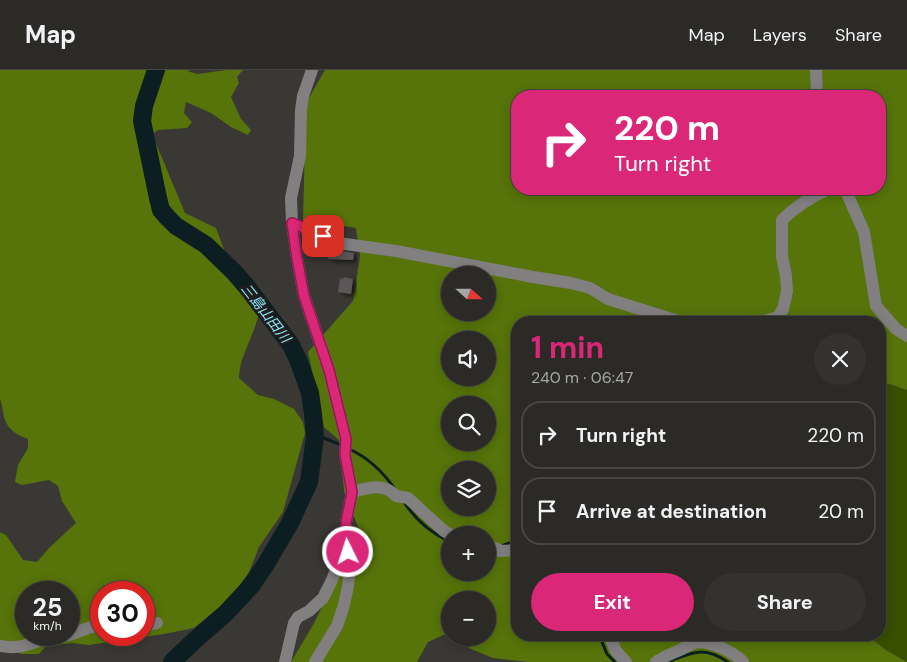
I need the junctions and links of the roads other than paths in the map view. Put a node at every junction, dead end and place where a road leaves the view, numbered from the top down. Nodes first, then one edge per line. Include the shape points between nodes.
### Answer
1 (312, 70) edge
2 (816, 70) edge
3 (817, 90) edge
4 (817, 195) edge
5 (848, 195) edge
6 (292, 223) junction
7 (662, 316) edge
8 (779, 316) edge
9 (885, 316) edge
10 (886, 318) edge
11 (907, 336) edge
12 (352, 492) junction
13 (441, 528) edge
14 (346, 539) junction
15 (496, 549) edge
16 (511, 550) edge
17 (612, 641) edge
18 (0, 646) edge
19 (22, 646) edge
20 (286, 662) edge
21 (315, 662) edge
22 (626, 662) edge
23 (656, 662) edge
24 (743, 662) edge

1 - 6 street via 300,110 300,156 291,198
2 - 3 street
4 - 8 street via 782,220 782,256 788,292
5 - 9 street via 864,232 876,306
6 - 7 street via 338,243 590,288 608,299
6 - 12 street via 304,296 329,370 346,439 345,455
10 - 11 street
12 - 13 street via 375,486 408,498
12 - 14 street
14 - 20 street via 323,598 294,623
14 - 21 street via 350,565 344,605 337,626
15 - 16 street
17 - 22 street
18 - 19 street
23 - 24 street via 700,642 723,649

